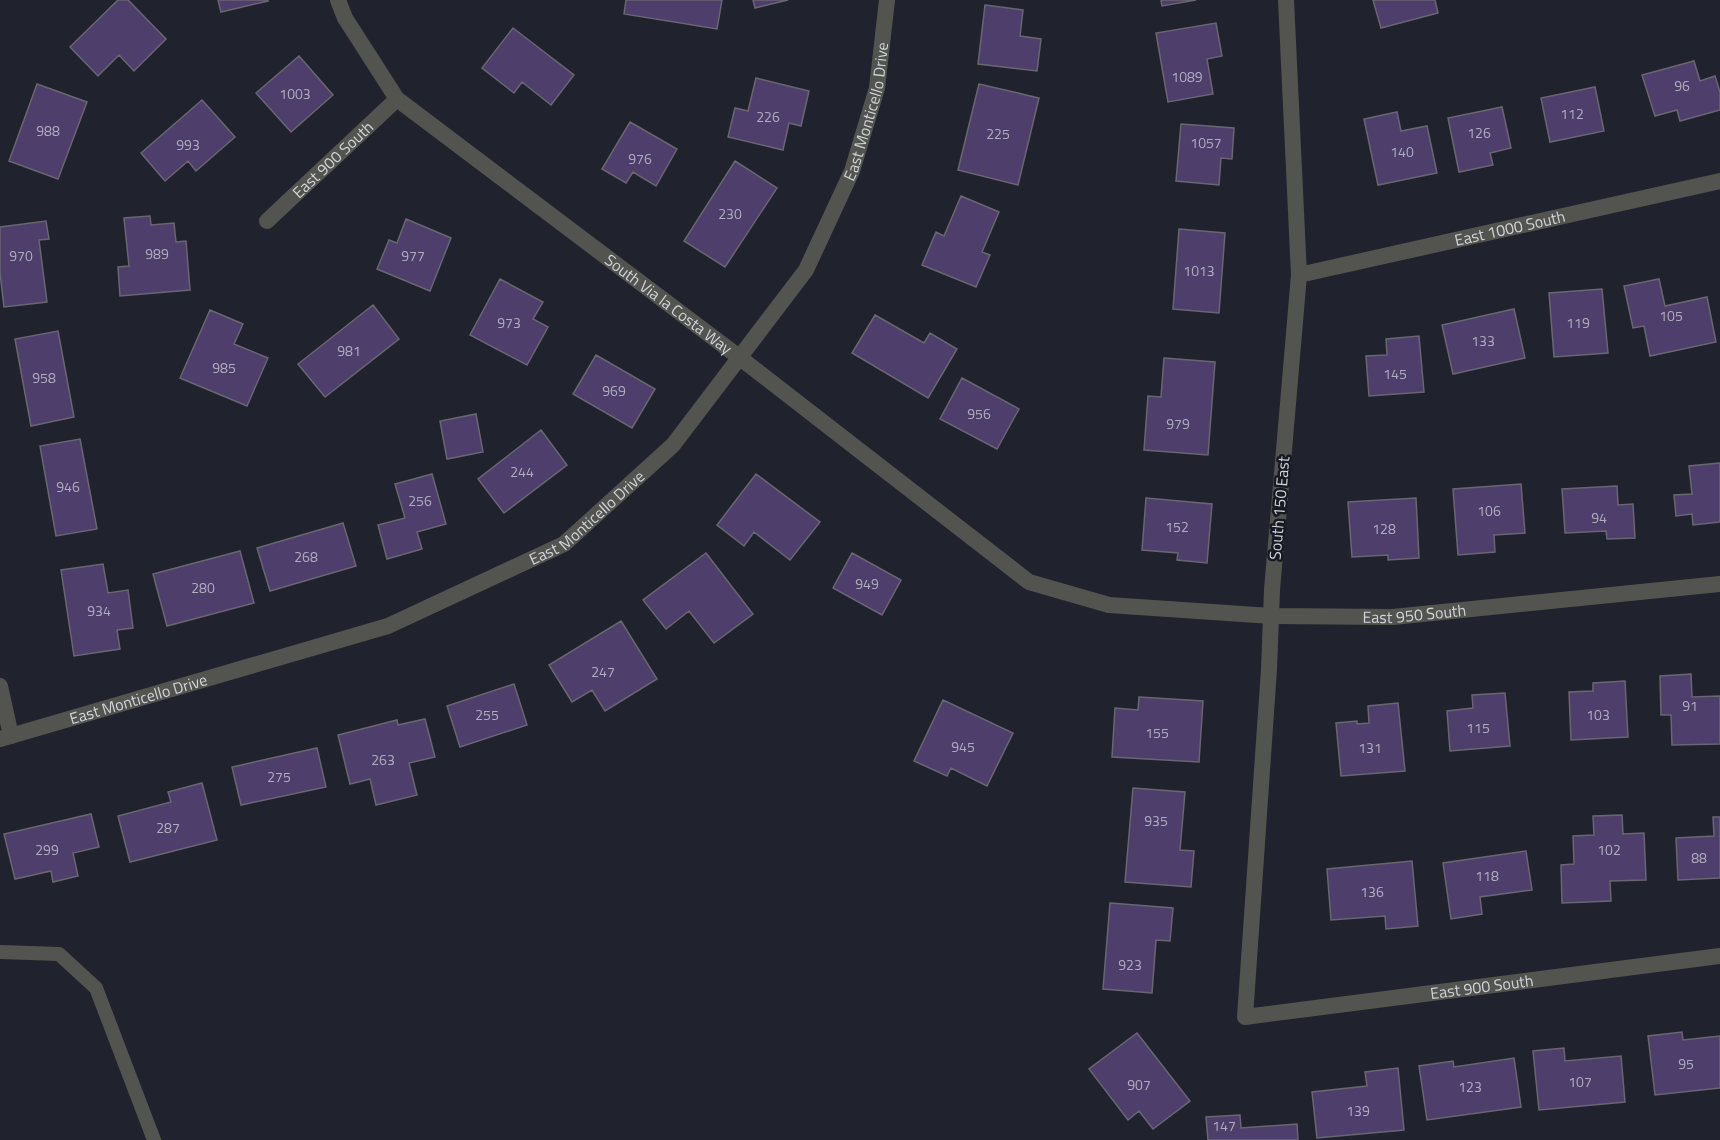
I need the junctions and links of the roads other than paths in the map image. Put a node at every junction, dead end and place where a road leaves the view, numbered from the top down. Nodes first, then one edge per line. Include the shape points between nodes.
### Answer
1 (338, 0) edge
2 (886, 0) edge
3 (1286, 0) edge
4 (397, 99) junction
5 (1720, 181) edge
6 (267, 221) dead end
7 (1299, 275) junction
8 (740, 357) junction
9 (1029, 582) joint
10 (1720, 584) edge
11 (1272, 616) junction
12 (0, 686) edge
13 (6, 738) edge
14 (0, 952) edge
15 (1720, 956) edge
16 (1245, 1017) joint
17 (154, 1140) edge

1 - 4 street, South Via la Costa Way via 345,18
2 - 8 street, East Monticello Drive via 877,88 852,171 806,270
3 - 7 street, South 150 East
4 - 6 street, East 900 South
4 - 8 street, South Via la Costa Way
5 - 7 street, East 1000 South
7 - 11 street, South 150 East
8 - 9 street, South Via la Costa Way
8 - 13 street, East Monticello Drive via 673,445 564,544 388,626
9 - 11 street, East 950 South via 1109,605
10 - 11 street, East 950 South via 1393,617
11 - 16 street, South 150 East
12 - 13 street
14 - 17 lane via 59,954 96,988
15 - 16 street, East 900 South

